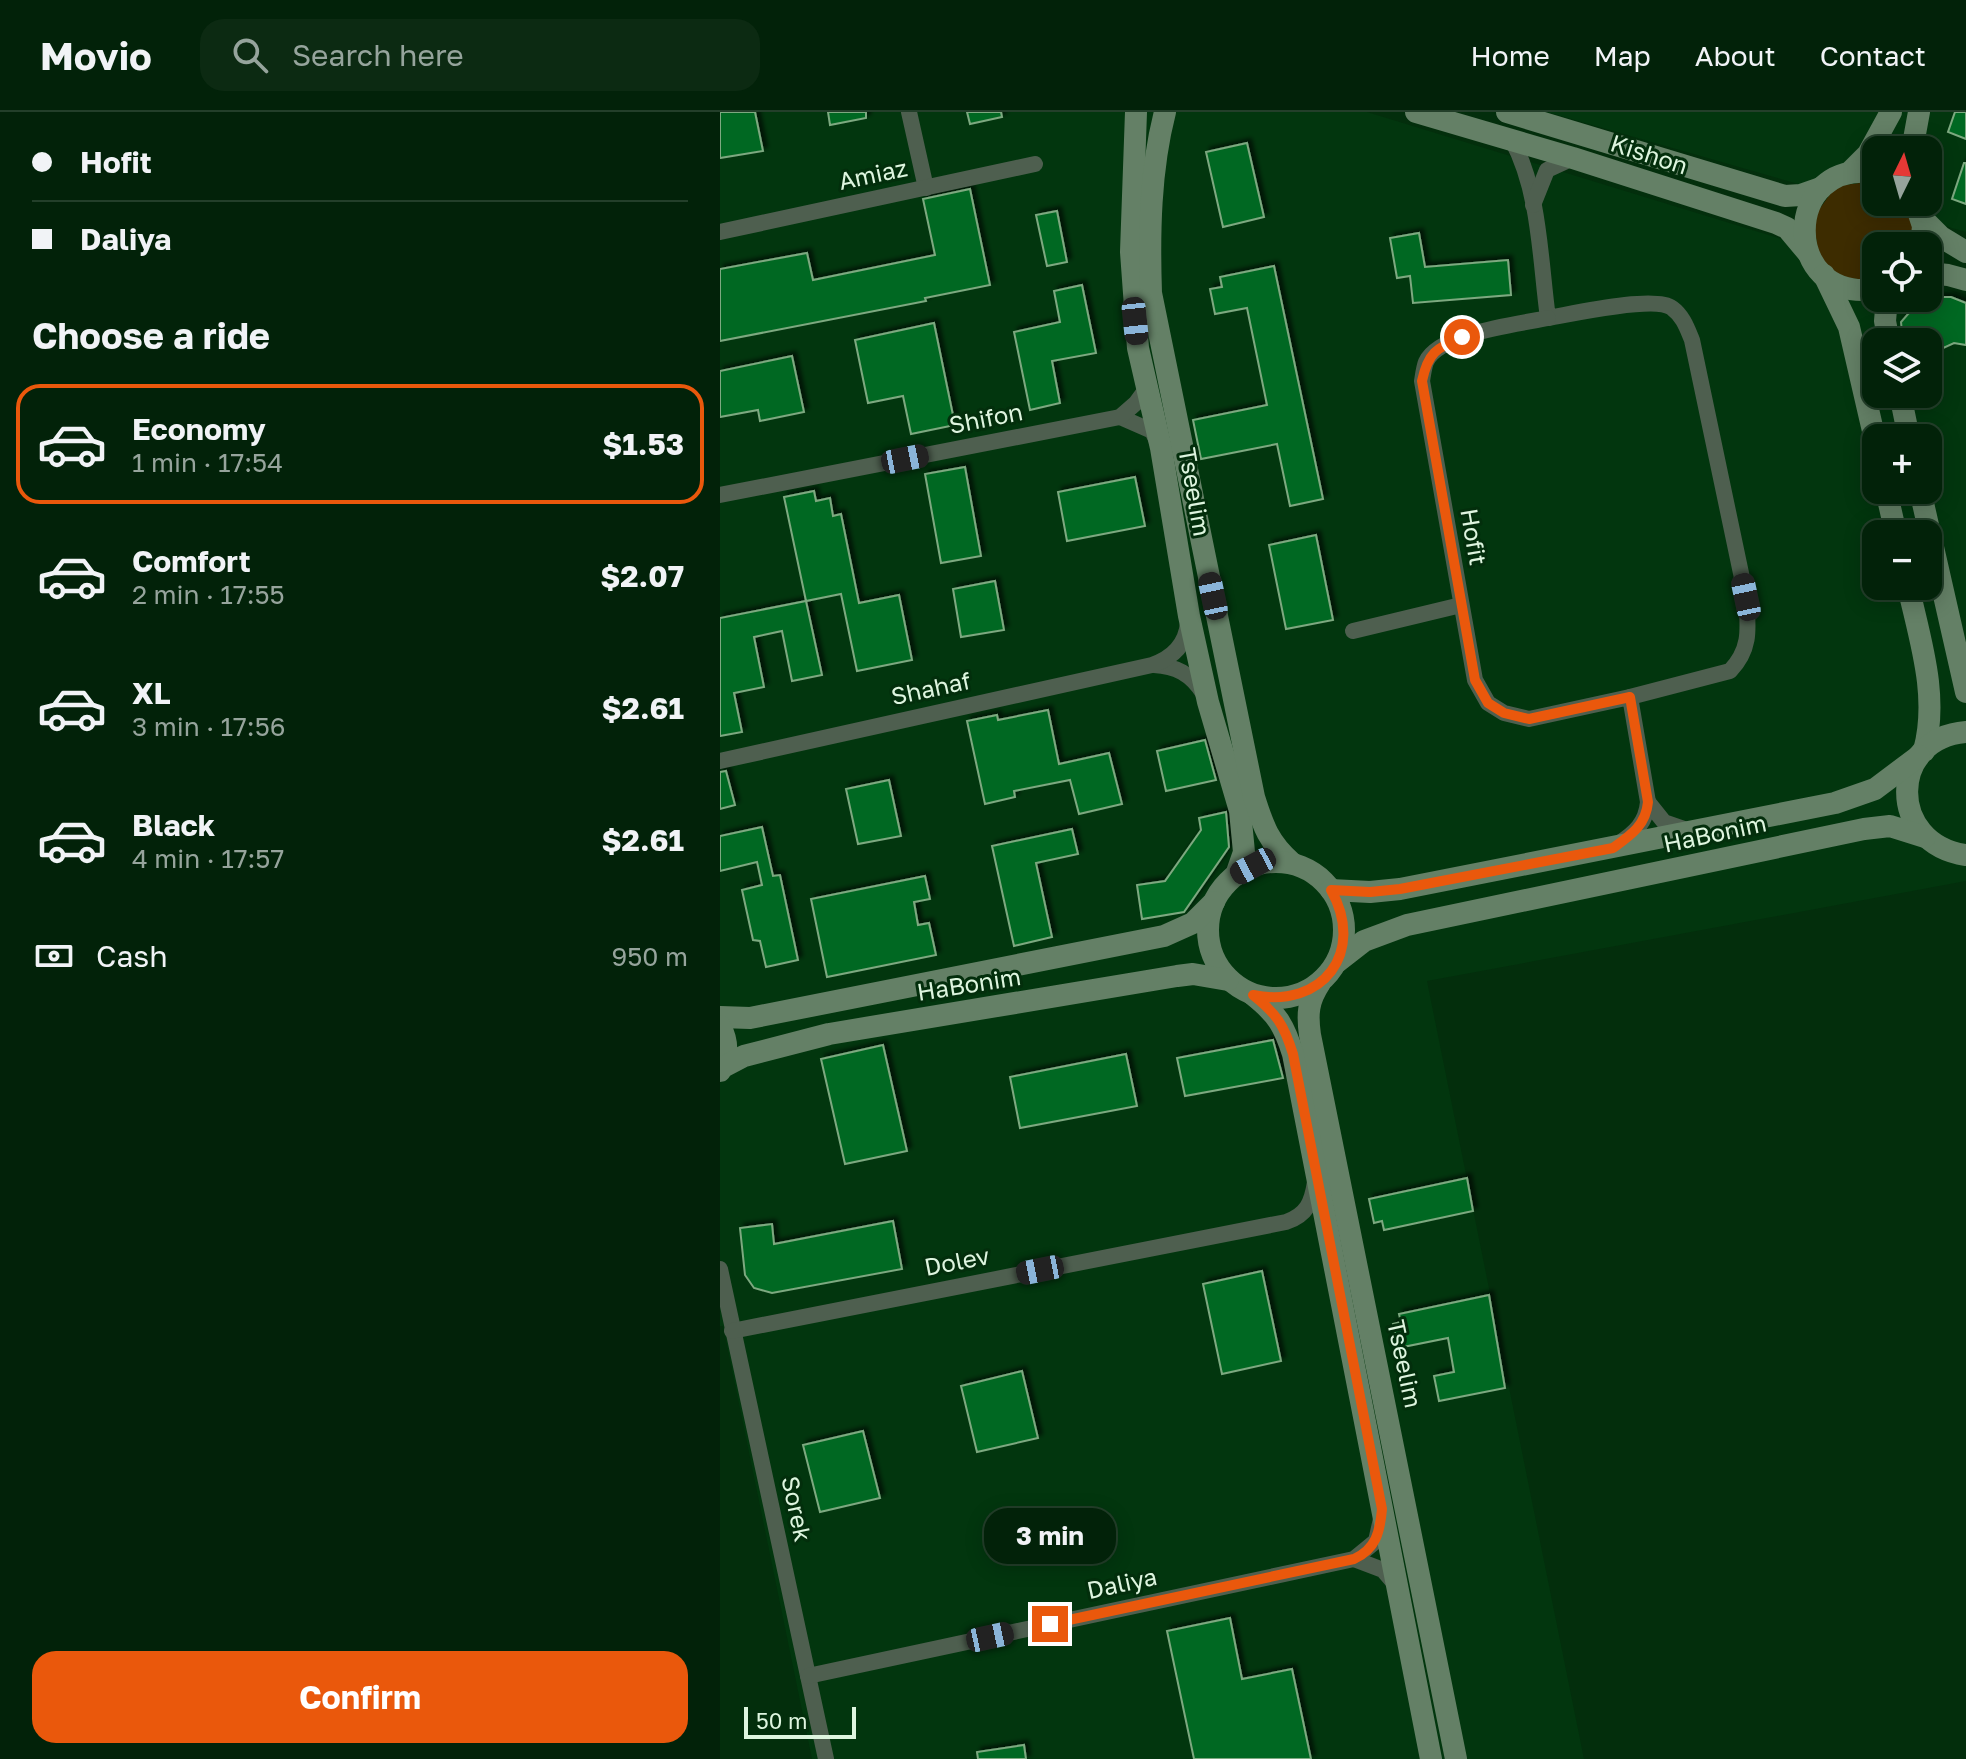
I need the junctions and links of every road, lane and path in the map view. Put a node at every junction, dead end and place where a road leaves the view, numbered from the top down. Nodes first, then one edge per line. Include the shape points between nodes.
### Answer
1 (909, 112) edge
2 (1136, 112) edge
3 (1165, 112) edge
4 (1416, 112) edge
5 (1507, 112) edge
6 (1891, 112) edge
7 (1919, 112) edge
8 (1915, 136) edge
9 (1512, 140) junction
10 (1573, 158) junction
11 (1035, 164) dead end
12 (1849, 173) junction
13 (1862, 173) edge
14 (926, 188) junction
15 (1821, 188) junction
16 (1533, 205) junction
17 (1925, 216) edge
18 (720, 232) edge
19 (1966, 252) edge
20 (1808, 253) junction
21 (1942, 274) edge
22 (1824, 275) junction
23 (1966, 280) edge
24 (1862, 288) edge
25 (1548, 318) junction
26 (1138, 348) junction
27 (1120, 417) junction
28 (1871, 424) edge
29 (1161, 448) junction
30 (720, 495) edge
31 (1923, 504) edge
32 (1911, 600) edge
33 (1461, 605) junction
34 (1189, 616) junction
35 (1353, 631) dead end
36 (1152, 665) junction
37 (1966, 692) edge
38 (1630, 697) junction
39 (1208, 702) junction
40 (1966, 732) edge
41 (1922, 753) junction
42 (720, 761) edge
43 (1648, 802) junction
44 (1690, 831) junction
45 (1925, 837) junction
46 (1613, 848) junction
47 (1966, 855) edge
48 (1292, 863) junction
49 (1236, 875) junction
50 (1331, 890) junction
51 (1214, 902) junction
52 (1337, 962) junction
53 (1228, 980) junction
54 (1320, 983) junction
55 (1253, 995) junction
56 (720, 1017) edge
57 (720, 1026) edge
58 (721, 1069) edge
59 (1316, 1173) junction
60 (1286, 1222) junction
61 (1330, 1245) junction
62 (720, 1269) edge
63 (732, 1331) junction
64 (1382, 1509) junction
65 (1354, 1559) junction
66 (1398, 1589) junction
67 (808, 1676) junction
68 (826, 1759) edge
69 (1431, 1759) edge
70 (1456, 1759) edge

1 - 14 street
2 - 26 street, Tseelim via 1131,252
3 - 48 street, Tseelim via 1153,185 1151,293 1254,797 1267,835
4 - 9 street, Kishon
5 - 15 street, Kishon via 1785,196
6 - 12 street via 1868,154
7 - 8 street
9 - 10 street, Kishon
9 - 16 street via 1523,161
10 - 16 street via 1547,170
10 - 20 street, Kishon via 1776,223
11 - 14 street, Amiaz
12 - 13 street
12 - 15 street, Kishon
14 - 18 street, Amiaz
15 - 20 street via 1805,219
16 - 25 street
17 - 19 street via 1941,237
20 - 22 street, Kishon
21 - 23 street
22 - 24 street
22 - 28 street, Kishon via 1849,327
25 - 33 street, Hofit via 1462,337 1441,346 1426,361 1422,381
25 - 38 street, Hofit via 1652,302 1670,306 1692,340 1746,597 1749,634 1742,659 1730,671
26 - 27 street via 1147,388
26 - 29 street, Tseelim
27 - 29 street via 1152,431
27 - 30 street, Shifon
29 - 34 street, Tseelim
31 - 37 street
32 - 41 street via 1931,705
33 - 35 street
33 - 38 street, Hofit via 1475,680 1488,703 1504,713 1529,719
34 - 36 street, Shahaf via 1181,646
34 - 39 street, Tseelim
36 - 39 street, Shahaf via 1188,674
36 - 42 street, Shahaf
38 - 43 street
39 - 49 street, Tseelim via 1245,840
40 - 41 street, HaBonim via 1943,737
41 - 44 street, HaBonim via 1875,789 1835,803
41 - 45 street via 1909,775 1907,802
43 - 44 street via 1664,822
43 - 46 street via 1640,826
44 - 46 street, HaBonim
45 - 47 street, HaBonim
45 - 52 street, HaBonim via 1890,826 1864,829 1407,925 1364,941
46 - 50 street, HaBonim via 1400,889
48 - 49 street via 1263,864
48 - 50 street via 1321,878
49 - 51 street
50 - 52 street via 1345,925
51 - 53 street via 1207,935 1217,966
51 - 56 street, HaBonim via 1193,923 1164,936 750,1018
52 - 54 street
53 - 55 street
53 - 58 street, HaBonim via 1177,976 829,1034 744,1056
54 - 55 street via 1288,998
54 - 70 street, Tseelim via 1308,1008 1310,1035
55 - 59 street, Tseelim via 1273,1012 1287,1036
57 - 58 street via 727,1045
59 - 60 street via 1312,1201 1298,1218
59 - 61 street, Tseelim
60 - 61 street via 1321,1233
60 - 63 street, Dolev
61 - 64 street, Tseelim
62 - 63 street, Sorek
63 - 67 street, Sorek
64 - 65 street via 1376,1541
64 - 66 street, Tseelim
65 - 66 street via 1383,1570
65 - 67 street, Daliya
66 - 69 street, Tseelim
67 - 68 street, Sorek

